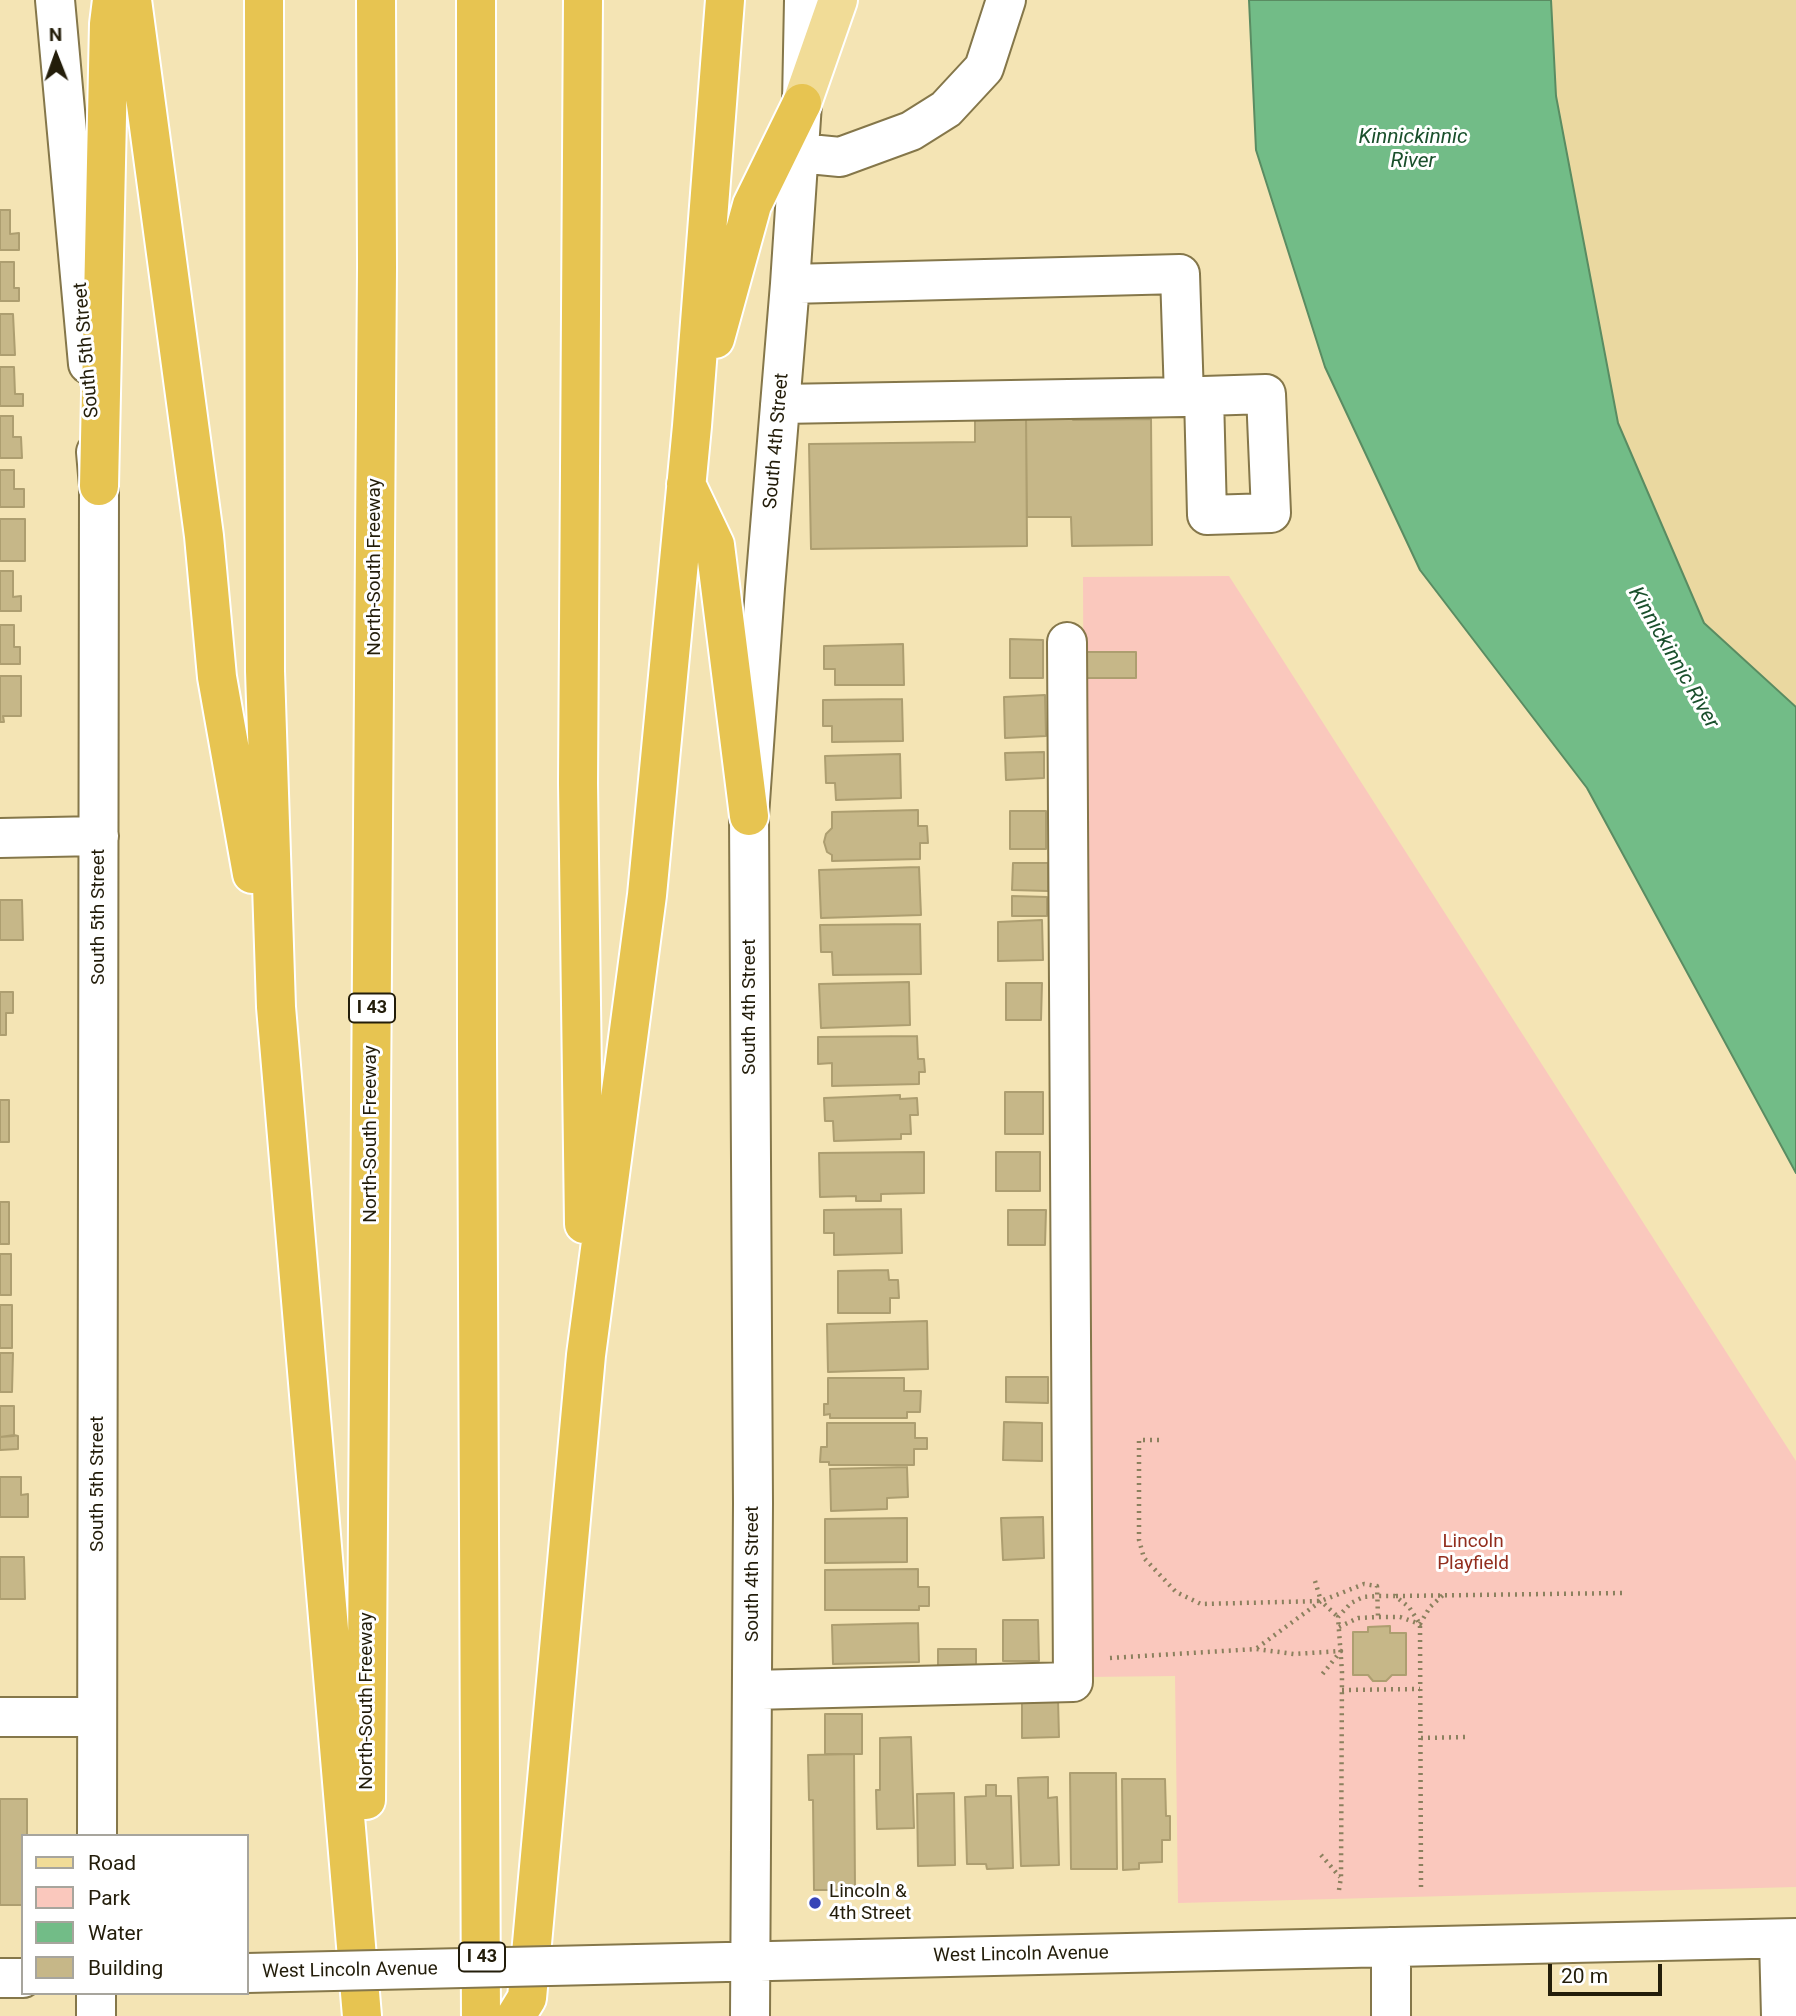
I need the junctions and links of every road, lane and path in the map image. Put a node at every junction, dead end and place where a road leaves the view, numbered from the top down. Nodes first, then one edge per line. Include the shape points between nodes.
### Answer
1 (55, 0) edge
2 (112, 0) edge
3 (132, 0) edge
4 (264, 0) edge
5 (376, 0) edge
6 (476, 0) edge
7 (583, 0) edge
8 (724, 0) edge
9 (804, 0) edge
10 (838, 0) edge
11 (1006, 0) edge
12 (802, 103) junction
13 (799, 153) junction
14 (790, 284) junction
15 (780, 404) junction
16 (692, 426) junction
17 (686, 484) junction
18 (99, 486) junction
19 (1067, 642) dead end
20 (749, 816) junction
21 (99, 836) junction
22 (0, 838) edge
23 (276, 1006) junction
24 (586, 1355) junction
25 (1159, 1440) dead end
26 (1315, 1581) dead end
27 (1623, 1594) dead end
28 (1443, 1595) junction
29 (1378, 1596) junction
30 (1395, 1596) junction
31 (1321, 1601) junction
32 (1338, 1617) junction
33 (1378, 1617) junction
34 (1420, 1624) junction
35 (1339, 1627) junction
36 (1256, 1649) junction
37 (1341, 1651) junction
38 (1072, 1661) junction
39 (1320, 1677) dead end
40 (1420, 1689) junction
41 (752, 1690) junction
42 (1342, 1690) junction
43 (0, 1717) edge
44 (97, 1717) junction
45 (1466, 1737) dead end
46 (1421, 1738) junction
47 (97, 1834) edge
48 (1321, 1855) dead end
49 (1341, 1877) junction
50 (1421, 1886) dead end
51 (1339, 1890) dead end
52 (1787, 1938) edge
53 (1391, 1947) junction
54 (750, 1962) junction
55 (248, 1973) edge
56 (0, 1978) edge
57 (21, 1978) edge
58 (96, 1995) edge
59 (96, 2016) edge
60 (363, 2016) edge
61 (481, 2016) edge
62 (516, 2016) edge
63 (750, 2016) edge
64 (1391, 2016) edge
65 (1781, 2016) edge

1 - 18 street, South 5th Street
2 - 18 highway
3 - 23 highway via 204,536 217,677
4 - 23 highway via 265,657
5 - 60 highway, North-South Freeway / I 43
6 - 61 highway, I 43
7 - 24 highway via 578,783
8 - 16 highway
9 - 12 street, South 4th Street
10 - 12 main road
11 - 13 street via 984,68 946,109 911,131 839,157
12 - 13 street, South 4th Street
12 - 16 highway via 752,205
13 - 14 street, South 4th Street
14 - 15 street, South 4th Street
14 - 15 street via 1180,274 1194,396
15 - 20 street, South 4th Street
16 - 17 highway
17 - 20 highway via 715,545
17 - 24 highway via 647,895
18 - 21 street, South 5th Street
19 - 38 street
20 - 41 street, South 4th Street
21 - 22 street
21 - 44 street, South 5th Street
23 - 60 highway
24 - 62 highway via 527,1998
25 - 31 path via 1139,1440 1139,1540 1144,1558 1176,1592 1201,1604
26 - 31 path
27 - 28 path
28 - 30 path
28 - 34 path
29 - 30 path
29 - 31 path via 1377,1586 1364,1584
29 - 32 path via 1351,1603
29 - 33 path
30 - 34 path
31 - 32 path
31 - 36 path
32 - 35 path
33 - 34 path
33 - 35 path via 1358,1618
34 - 40 path
35 - 37 path
36 - 37 path via 1294,1654
36 - 38 path
37 - 39 path
37 - 42 path
38 - 41 street via 1073,1682
40 - 42 path
40 - 46 path
41 - 54 street, South 4th Street
42 - 49 path
43 - 44 street
44 - 47 street, South 5th Street
45 - 46 path
46 - 50 path
48 - 49 path
49 - 51 path
52 - 53 street, West Lincoln Avenue
52 - 65 street
53 - 54 street, West Lincoln Avenue
53 - 64 street
54 - 55 street, West Lincoln Avenue, bridge
54 - 63 street, South 4th Street
56 - 57 street
58 - 59 street

